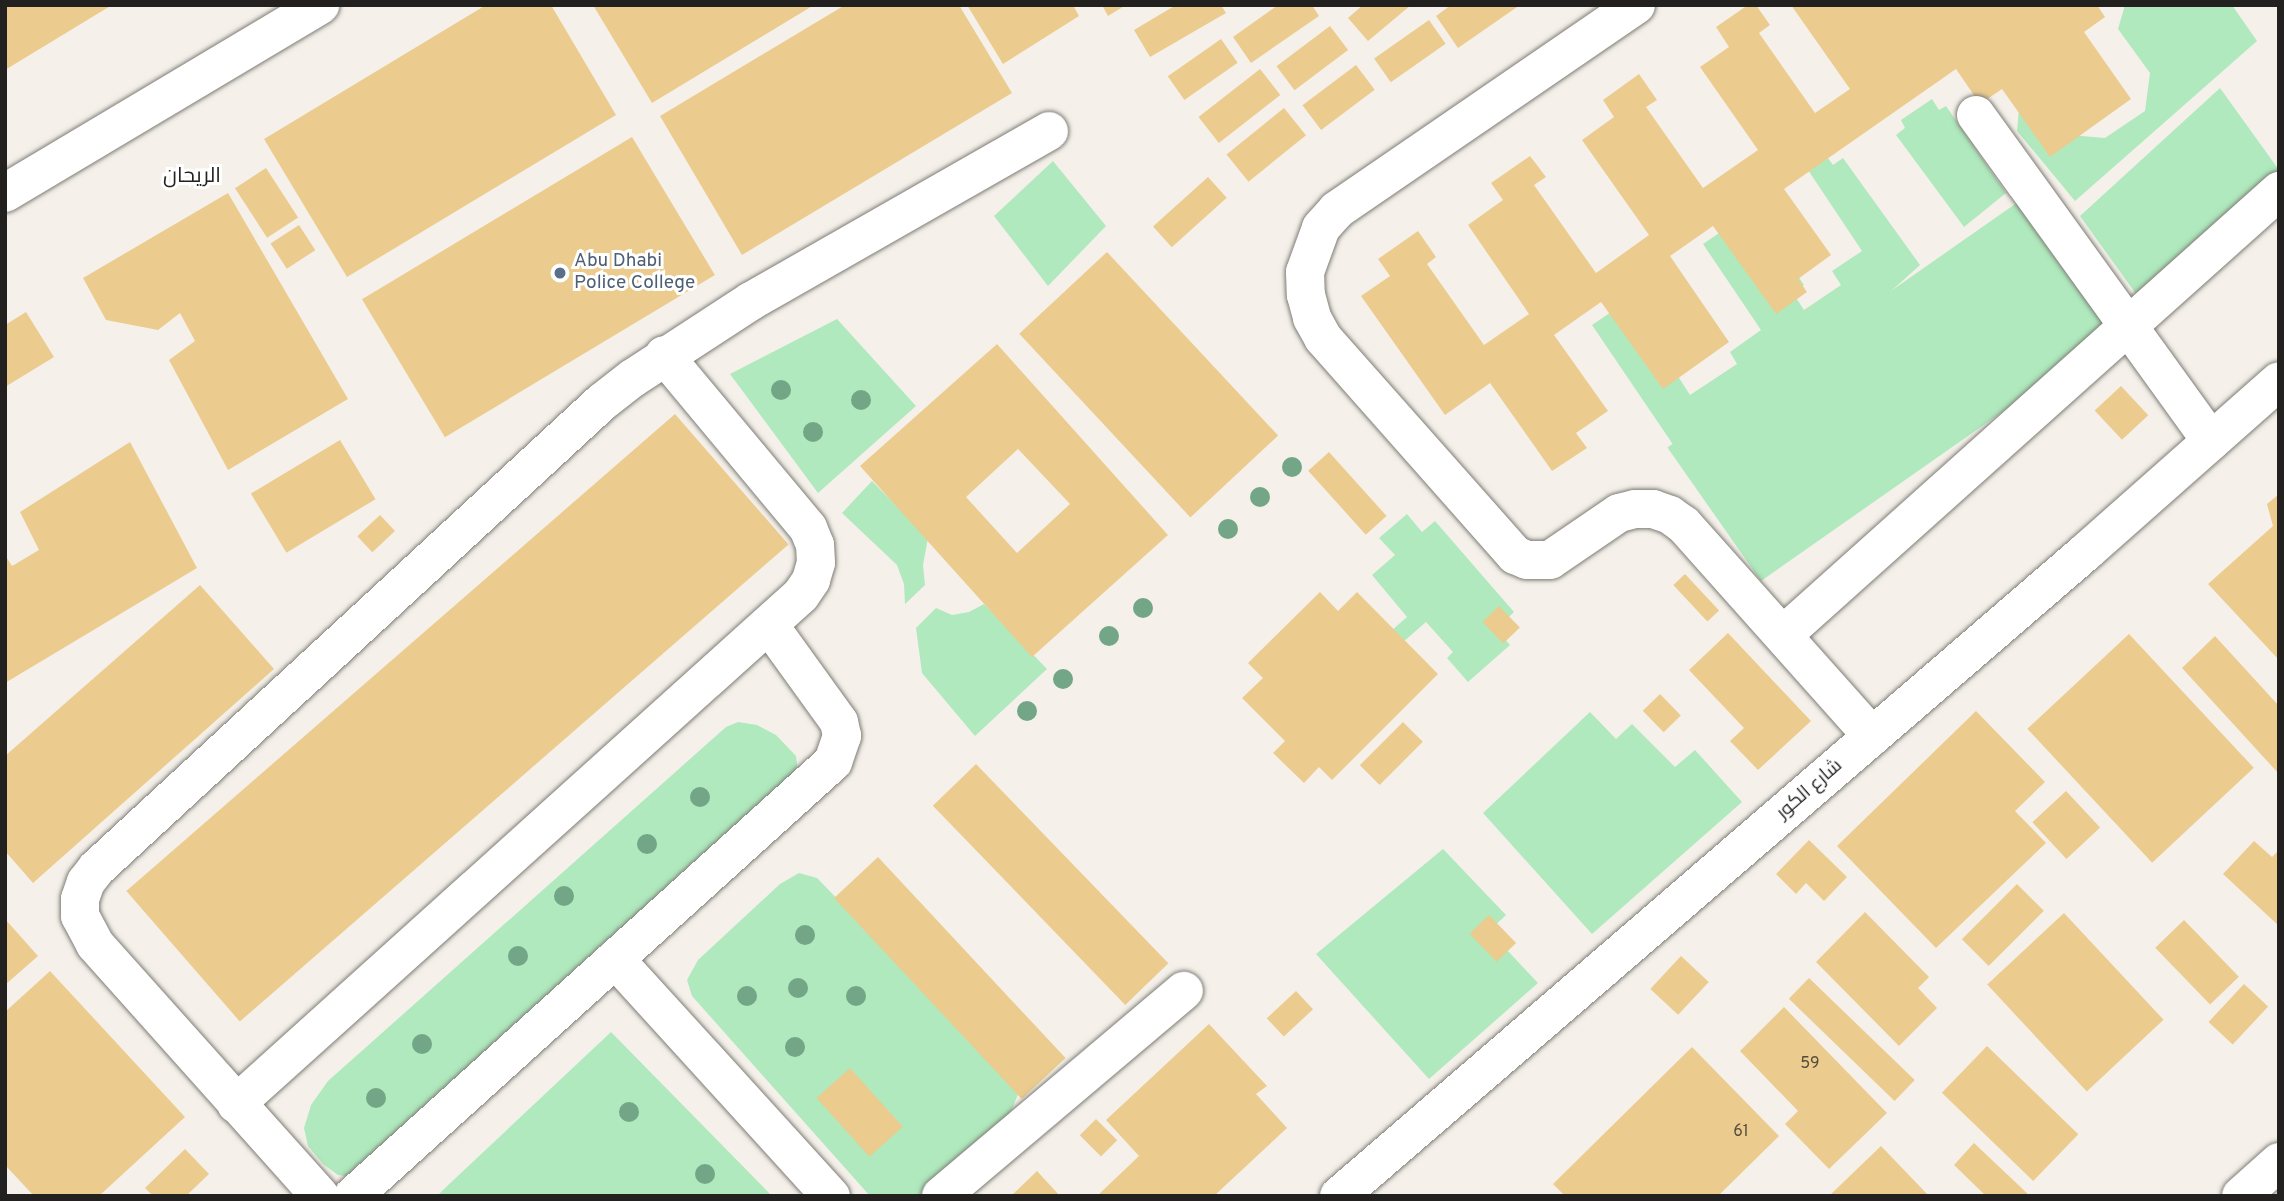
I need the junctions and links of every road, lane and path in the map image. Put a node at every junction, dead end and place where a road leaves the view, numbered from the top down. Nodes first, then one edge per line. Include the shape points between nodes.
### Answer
1 (320, 5) edge
2 (1636, 5) edge
3 (1976, 115) dead end
4 (1049, 131) dead end
5 (2279, 191) edge
6 (5, 192) edge
7 (2128, 326) junction
8 (664, 355) junction
9 (2279, 381) edge
10 (2211, 441) junction
11 (769, 625) junction
12 (1783, 635) junction
13 (1872, 736) junction
14 (615, 959) junction
15 (1184, 991) dead end
16 (236, 1104) junction
17 (2279, 1162) edge
18 (320, 1196) edge
19 (353, 1196) edge
20 (831, 1196) edge
21 (941, 1196) edge
22 (1339, 1196) edge
23 (2241, 1196) edge

1 - 6 street
2 - 12 street via 1337,210 1311,249 1306,295 1323,338 1515,555 1539,562 1550,559 1619,513 1653,509 1684,525
3 - 7 street
4 - 8 street
5 - 7 street
7 - 10 street
7 - 12 street
8 - 11 street via 808,528 815,545 811,580 801,596
8 - 16 street via 602,402 86,882 80,900 85,931
9 - 10 street, شارع الكور
10 - 13 street, شارع الكور
11 - 14 street via 832,709 842,736 839,750 833,762
11 - 16 street
12 - 13 street
13 - 22 street, شارع الكور
14 - 19 street
14 - 20 street
15 - 21 street
16 - 18 street
17 - 23 street

